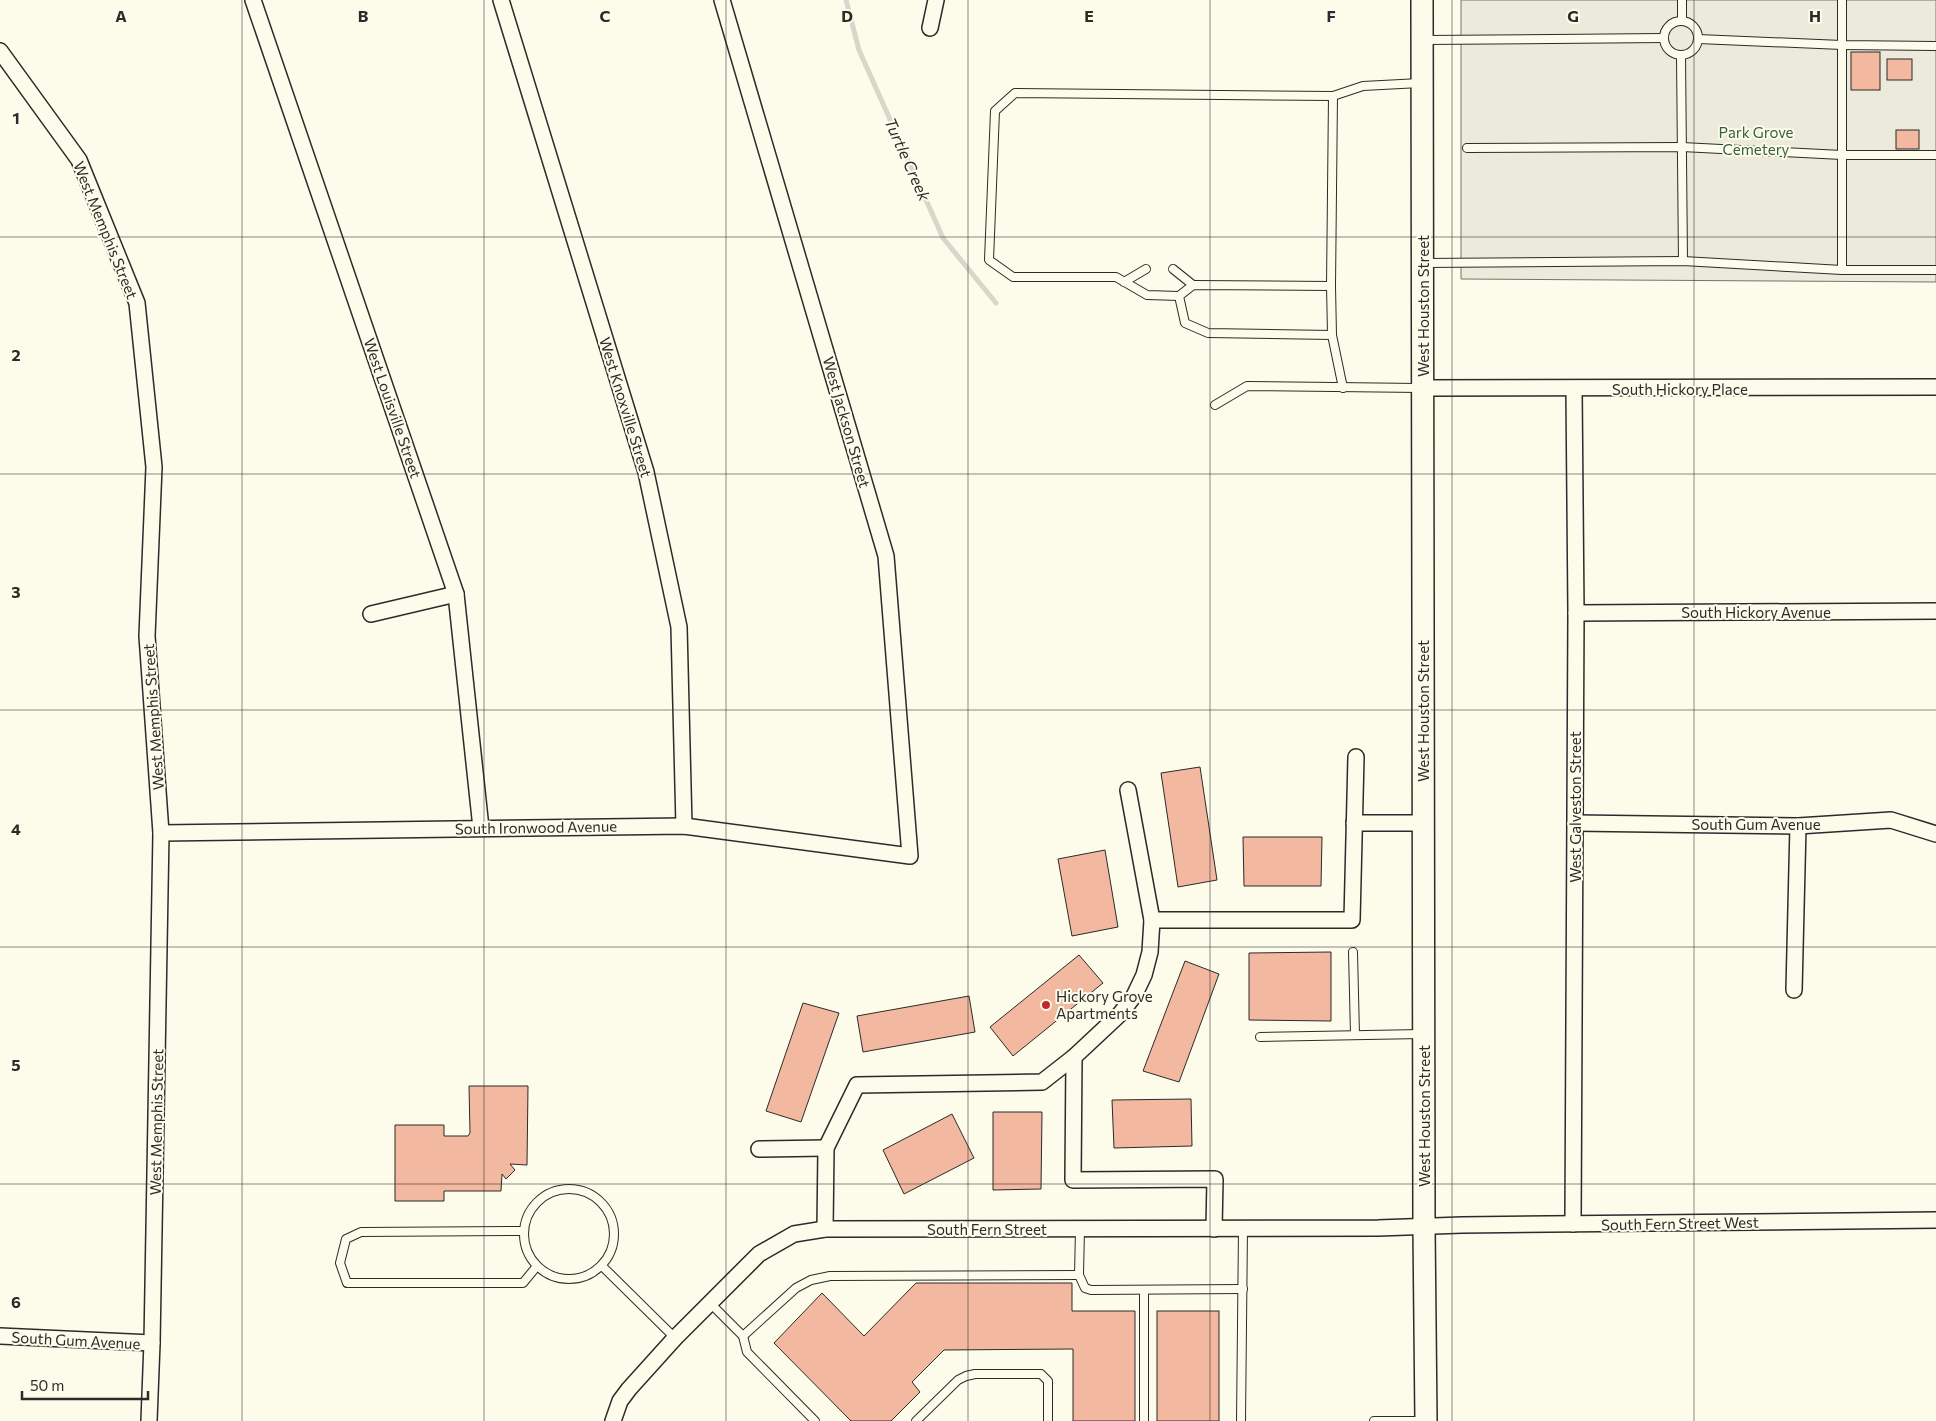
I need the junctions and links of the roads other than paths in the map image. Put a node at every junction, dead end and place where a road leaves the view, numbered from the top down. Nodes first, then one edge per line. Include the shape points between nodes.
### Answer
1 (254, 0) edge
2 (501, 0) edge
3 (722, 0) edge
4 (936, 0) edge
5 (1422, 0) edge
6 (1682, 0) edge
7 (1842, 0) edge
8 (1682, 21) junction
9 (930, 28) dead end
10 (1664, 38) junction
11 (1698, 39) junction
12 (1422, 40) junction
13 (1842, 45) junction
14 (1936, 46) edge
15 (0, 52) edge
16 (1681, 56) junction
17 (1422, 83) junction
18 (1332, 96) junction
19 (1467, 148) dead end
20 (1682, 148) junction
21 (1842, 155) junction
22 (1936, 155) edge
23 (1683, 261) junction
24 (1423, 263) junction
25 (1146, 269) dead end
26 (1173, 270) dead end
27 (1842, 270) junction
28 (1936, 270) edge
29 (1124, 282) junction
30 (1194, 285) junction
31 (1331, 286) junction
32 (1179, 296) junction
33 (1332, 335) junction
34 (1936, 387) edge
35 (1343, 388) junction
36 (1424, 388) junction
37 (1574, 389) junction
38 (1214, 405) dead end
39 (456, 594) junction
40 (1936, 611) edge
41 (1576, 613) junction
42 (371, 614) dead end
43 (1356, 758) dead end
44 (1128, 790) dead end
45 (1423, 822) junction
46 (1354, 823) junction
47 (1575, 823) junction
48 (684, 826) junction
49 (1798, 826) junction
50 (481, 828) junction
51 (161, 832) junction
52 (1936, 834) edge
53 (910, 856) joint
54 (1152, 920) junction
55 (1353, 952) dead end
56 (1794, 990) dead end
57 (1424, 1034) junction
58 (1355, 1035) junction
59 (1260, 1037) dead end
60 (1074, 1057) junction
61 (826, 1148) junction
62 (759, 1149) dead end
63 (1936, 1220) edge
64 (1573, 1224) junction
65 (1424, 1227) junction
66 (825, 1229) junction
67 (1080, 1229) junction
68 (1214, 1229) junction
69 (1243, 1229) junction
70 (524, 1231) junction
71 (536, 1266) junction
72 (602, 1266) junction
73 (1079, 1275) junction
74 (1242, 1289) junction
75 (1144, 1290) junction
76 (710, 1303) junction
77 (0, 1336) edge
78 (743, 1336) junction
79 (675, 1338) junction
80 (152, 1343) junction
81 (149, 1421) edge
82 (613, 1421) edge
83 (815, 1421) edge
84 (916, 1421) edge
85 (1048, 1421) edge
86 (1144, 1421) edge
87 (1241, 1421) edge
88 (1374, 1421) edge
89 (1426, 1421) edge

1 - 39 street, West Louisville Street
2 - 48 street, West Knoxville Street via 646,472 679,627
3 - 53 street, West Jackson Street via 886,556
4 - 9 street
5 - 12 main road, West Houston Street
6 - 8 lane
7 - 13 lane
8 - 10 lane via 1668,27
8 - 11 lane via 1694,26
10 - 12 lane
10 - 16 lane via 1670,52
11 - 13 lane
11 - 16 lane via 1692,52
12 - 17 main road, West Houston Street
13 - 14 lane
13 - 21 lane
15 - 51 street, West Memphis Street via 80,160 137,303 154,467 147,636
16 - 20 lane
17 - 18 lane via 1363,86
17 - 24 main road, West Houston Street
18 - 29 lane via 1015,93 995,111 990,260 1013,277 1116,277
18 - 31 lane
19 - 20 lane
20 - 21 lane
20 - 23 lane
21 - 22 lane
21 - 27 lane
23 - 24 lane
23 - 27 lane
24 - 36 main road, West Houston Street
25 - 29 lane
26 - 30 lane
27 - 28 lane
29 - 32 lane via 1147,295
30 - 31 lane
30 - 32 lane
31 - 33 lane
32 - 33 lane via 1184,323 1208,333
33 - 35 lane
34 - 37 street, South Hickory Place
35 - 36 lane
35 - 38 lane via 1247,386
36 - 37 street, South Hickory Place
36 - 45 main road, West Houston Street
37 - 41 street, West Galveston Street
39 - 42 street
39 - 50 street, West Louisville Street
40 - 41 street, South Hickory Avenue
41 - 47 street, West Galveston Street
43 - 46 street
44 - 54 street
45 - 46 street
45 - 57 main road, West Houston Street
46 - 54 street via 1352,920
47 - 49 street, South Gum Avenue
47 - 64 street, West Galveston Street
48 - 50 street, South Ironwood Avenue
48 - 53 street, South Ironwood Avenue
49 - 52 street, South Gum Avenue via 1890,820
49 - 56 street
50 - 51 street, South Ironwood Avenue
51 - 80 street, West Memphis Street
54 - 60 street via 1150,952 1134,996 1120,1014
55 - 58 lane
57 - 58 lane
57 - 65 main road, West Houston Street
58 - 59 lane
60 - 61 street via 1042,1082 858,1085
60 - 68 street via 1073,1180 1215,1179
61 - 62 street
61 - 66 street
63 - 64 street, South Fern Street West
64 - 65 street, South Fern Street West
65 - 69 street, South Fern Street
65 - 89 main road, West Houston Street
66 - 67 street, South Fern Street
66 - 76 street, South Fern Street via 794,1234 759,1254
67 - 68 street, South Fern Street
67 - 73 lane
68 - 69 street, South Fern Street
69 - 74 lane
70 - 71 lane via 528,1254
70 - 71 lane via 361,1232 346,1239 340,1263 347,1282 523,1284
70 - 72 lane via 529,1212 538,1201 551,1192 566,1188 581,1190 601,1202 613,1222 614,1238
71 - 72 lane via 562,1280 590,1275
72 - 79 lane
73 - 75 lane via 1085,1288 1092,1290
73 - 78 lane via 830,1276 796,1288
74 - 75 lane
74 - 87 lane
75 - 86 lane
76 - 78 lane
76 - 79 street, South Fern Street
77 - 80 street, South Gum Avenue
78 - 83 lane via 747,1352
79 - 82 street, South Fern Street via 620,1401
80 - 81 street, West Memphis Street
84 - 85 lane via 958,1380 975,1374 1041,1374 1048,1381
88 - 89 lane

